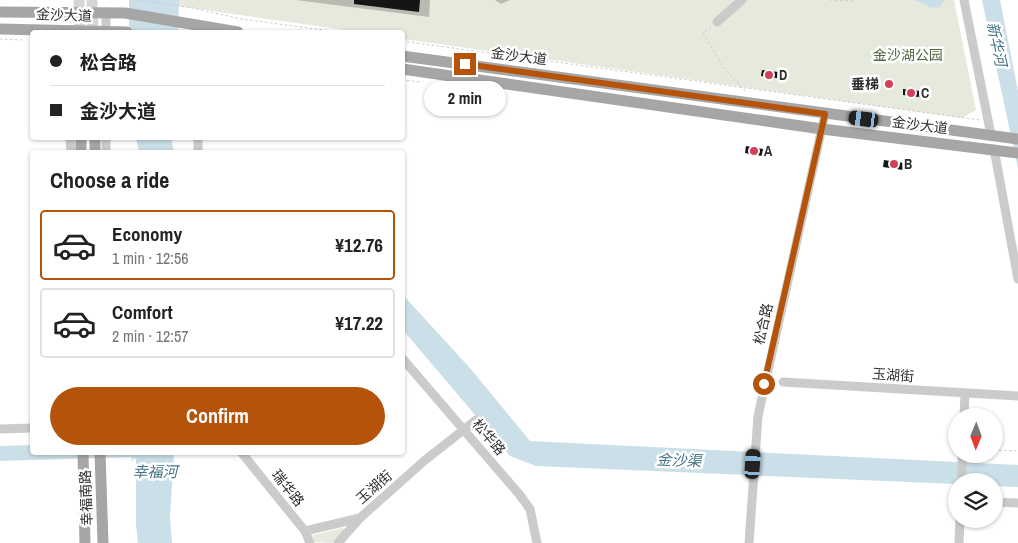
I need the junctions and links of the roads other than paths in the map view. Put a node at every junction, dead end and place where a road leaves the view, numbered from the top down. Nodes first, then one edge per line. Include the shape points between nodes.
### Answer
1 (742, 0) edge
2 (964, 0) edge
3 (0, 12) edge
4 (66, 12) junction
5 (106, 12) junction
6 (717, 22) road end
7 (0, 29) edge
8 (34, 30) edge
9 (68, 30) edge
10 (106, 30) edge
11 (226, 30) edge
12 (405, 56) edge
13 (405, 69) edge
14 (825, 114) junction
15 (822, 129) junction
16 (991, 135) junction
17 (1018, 139) edge
18 (994, 149) junction
19 (1018, 153) edge
20 (1018, 279) edge
21 (405, 361) edge
22 (783, 382) dead end
23 (965, 394) junction
24 (1018, 396) edge
25 (964, 408) edge
26 (476, 420) dead end
27 (30, 428) edge
28 (0, 429) edge
29 (464, 429) junction
30 (243, 455) edge
31 (100, 457) edge
32 (83, 458) edge
33 (1003, 502) edge
34 (1018, 502) edge
35 (360, 518) junction
36 (960, 528) edge
37 (305, 531) junction
38 (85, 543) edge
39 (103, 543) edge
40 (310, 543) edge
41 (338, 543) edge
42 (537, 543) edge
43 (750, 543) edge
44 (959, 543) edge

1 - 6 street
2 - 16 street
3 - 4 main road, 金沙大道
4 - 5 main road, 金沙大道
4 - 9 street
5 - 10 street
5 - 11 main road, 金沙大道
7 - 8 main road, 金沙大道
12 - 14 main road, 金沙大道
13 - 15 main road, 金沙大道
14 - 15 street, 松合路
14 - 16 main road, 金沙大道
15 - 18 main road, 金沙大道
15 - 43 street, 松合路 via 758,416
16 - 17 main road, 金沙大道
18 - 19 main road, 金沙大道
18 - 20 street
21 - 29 street, 松华路
22 - 23 street, 玉湖街
23 - 24 street, 玉湖街
23 - 25 street
26 - 29 street, 玉湖街
27 - 28 street
29 - 35 street, 玉湖街
29 - 42 street, 松华路 via 530,510
30 - 37 street, 瑞华路
31 - 39 main road, 幸福南路
32 - 38 main road, 幸福南路
33 - 34 street
35 - 37 street, 玉湖街
35 - 41 street, 玉湖街
36 - 44 street
37 - 40 street, 瑞华路

